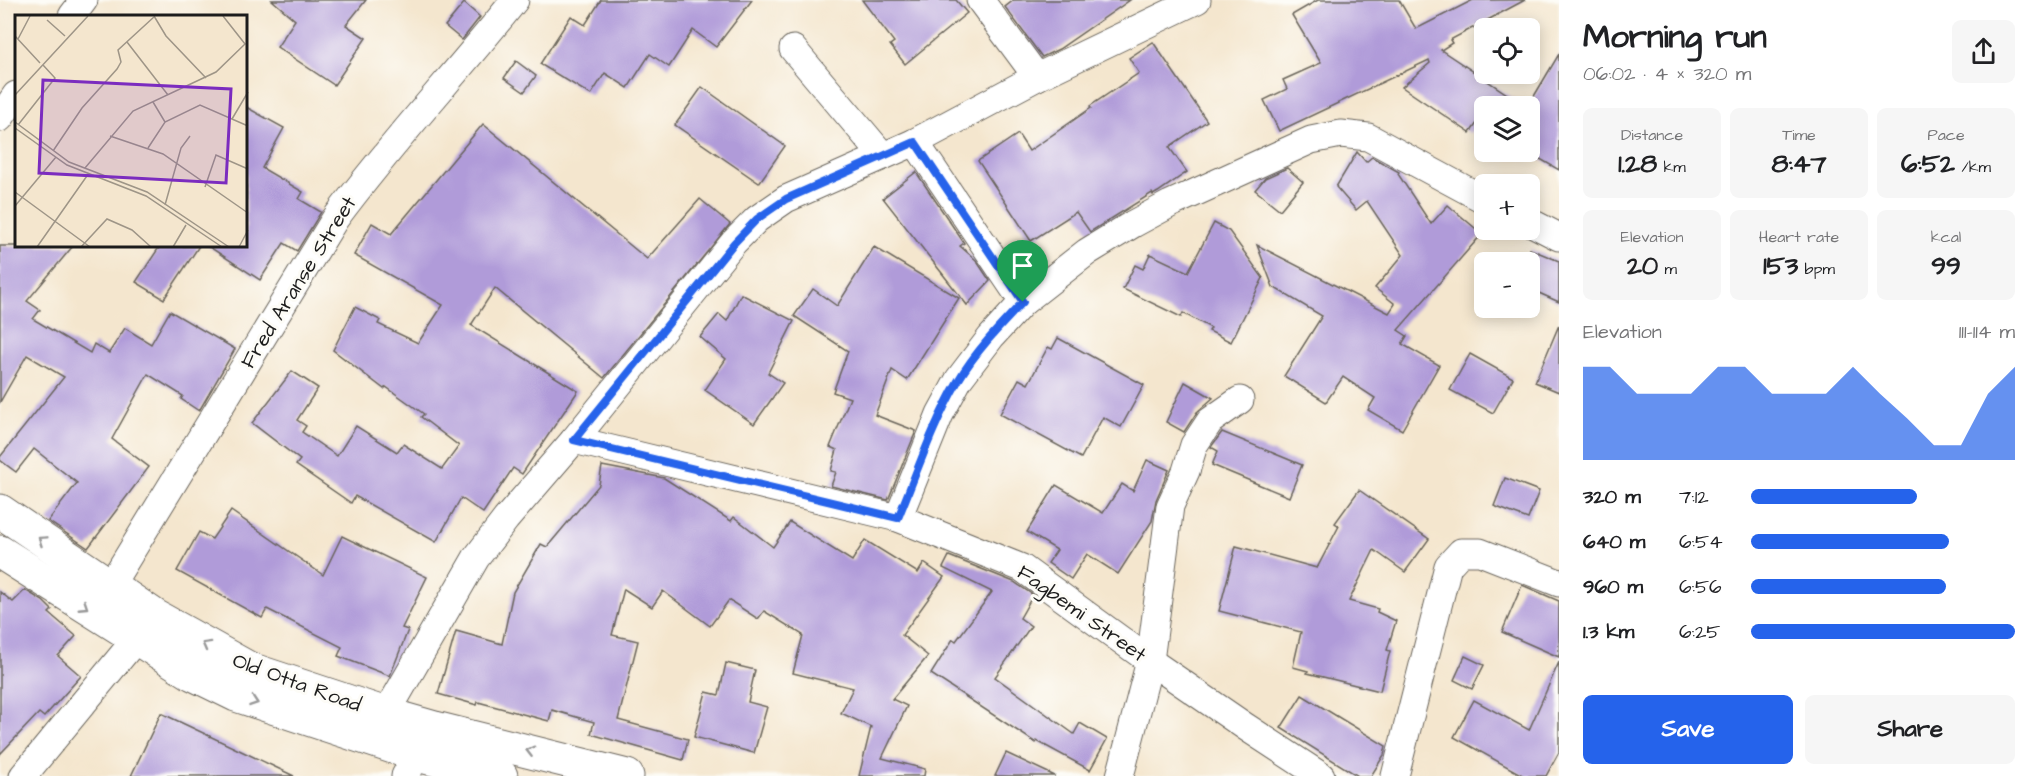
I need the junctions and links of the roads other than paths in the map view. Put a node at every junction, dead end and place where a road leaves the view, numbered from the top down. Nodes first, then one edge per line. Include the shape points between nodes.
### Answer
1 (84, 0) edge
2 (515, 0) edge
3 (980, 0) edge
4 (1197, 0) edge
5 (73, 15) edge
6 (793, 49) dead end
7 (1037, 77) junction
8 (15, 96) edge
9 (0, 118) edge
10 (915, 142) junction
11 (883, 156) junction
12 (1474, 194) edge
13 (1540, 227) edge
14 (1559, 237) edge
15 (1023, 302) junction
16 (1240, 400) dead end
17 (574, 440) junction
18 (0, 511) edge
19 (898, 518) junction
20 (0, 552) edge
21 (1559, 583) edge
22 (110, 586) junction
23 (136, 639) junction
24 (1150, 661) junction
25 (386, 714) junction
26 (411, 766) edge
27 (23, 776) edge
28 (501, 776) edge
29 (627, 776) edge
30 (1120, 776) edge
31 (1321, 776) edge
32 (1395, 776) edge

1 - 5 street
2 - 22 street, Fred Aranse Street via 335,219
3 - 7 street
4 - 7 street
6 - 11 street
7 - 10 street
8 - 9 street
10 - 11 street
10 - 15 street
11 - 17 street via 786,199 757,219
12 - 15 street via 1368,137 1341,134 1311,140 1132,224 1087,252
13 - 14 street
15 - 19 street via 959,379 940,414
16 - 24 street via 1210,421 1194,445 1170,506
17 - 19 street, Fagbemi Street
17 - 25 street via 476,558
22 -> 18 street, Old Otta Road
19 - 24 street, Fagbemi Street via 1022,568
20 -> 23 street, Old Otta Road
21 - 32 street via 1480,552 1461,552 1448,566
25 -> 22 street, Old Otta Road via 250,669
23 -> 26 street, Old Otta Road via 236,695
23 - 27 street
24 - 30 street
24 - 31 street, Fagbemi Street
29 -> 25 street, Old Otta Road
26 - 28 street, Old Otta Road

